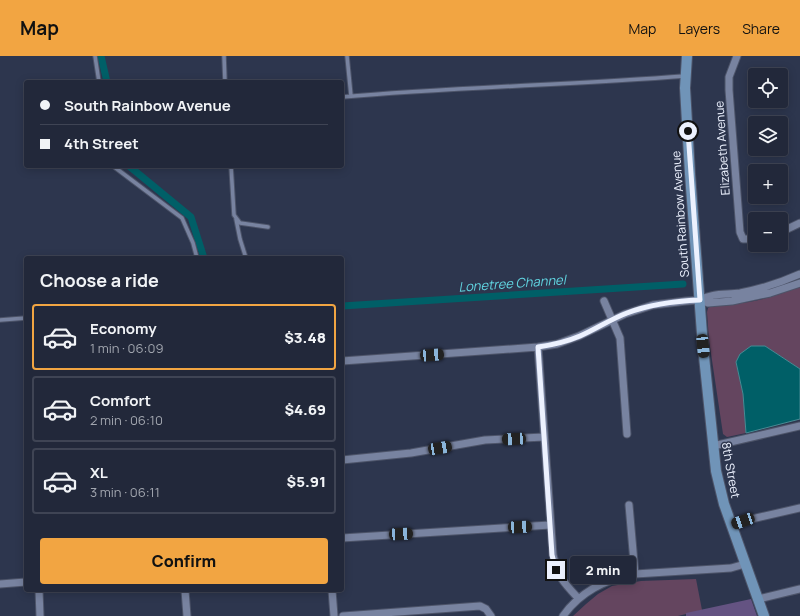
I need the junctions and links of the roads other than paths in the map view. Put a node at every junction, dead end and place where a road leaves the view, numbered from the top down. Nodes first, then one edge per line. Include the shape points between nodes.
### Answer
1 (95, 56) edge
2 (224, 56) edge
3 (347, 56) edge
4 (687, 56) edge
5 (737, 56) edge
6 (685, 76) junction
7 (99, 80) edge
8 (225, 80) edge
9 (350, 96) junction
10 (344, 97) edge
11 (116, 168) edge
12 (231, 168) edge
13 (236, 218) junction
14 (800, 223) edge
15 (268, 228) dead end
16 (788, 229) edge
17 (748, 239) edge
18 (196, 256) edge
19 (245, 256) edge
20 (800, 274) edge
21 (800, 283) edge
22 (700, 300) junction
23 (604, 301) dead end
24 (24, 318) edge
25 (0, 320) edge
26 (613, 320) junction
27 (703, 346) joint
28 (538, 347) junction
29 (344, 361) edge
30 (800, 426) edge
31 (627, 434) dead end
32 (544, 437) junction
33 (713, 446) junction
34 (344, 460) edge
35 (629, 505) dead end
36 (800, 508) edge
37 (550, 525) junction
38 (731, 525) junction
39 (344, 538) edge
40 (745, 564) junction
41 (635, 574) junction
42 (24, 582) edge
43 (0, 584) edge
44 (800, 589) edge
45 (39, 592) edge
46 (185, 592) edge
47 (332, 592) edge
48 (578, 598) junction
49 (758, 599) junction
50 (40, 616) edge
51 (187, 616) edge
52 (334, 616) edge
53 (343, 616) edge
54 (491, 616) edge
55 (563, 616) edge
56 (764, 616) edge

1 - 7 lane
2 - 8 lane
3 - 9 lane
4 - 6 street, South Rainbow Avenue
5 - 17 street, Elizabeth Avenue via 729,90 740,232 743,239
6 - 9 lane
6 - 22 street, South Rainbow Avenue
9 - 10 lane
11 - 18 lane via 182,218
12 - 13 lane
13 - 15 lane via 240,223
13 - 19 lane
14 - 16 street
20 - 22 street via 771,286 708,296
21 - 22 street via 732,301 708,303
22 - 26 street via 653,305
22 - 27 street, South Rainbow Avenue
23 - 26 street
24 - 25 lane
26 - 28 street via 557,344
26 - 31 street via 621,345
27 - 33 street, 8th Street
28 - 29 street
28 - 32 street
30 - 33 street
32 - 34 street via 484,440 410,453
32 - 37 street
33 - 38 street, 8th Street via 719,488
35 - 41 street
36 - 38 street
37 - 39 street
37 - 48 street via 556,570
38 - 40 street, 8th Street
40 - 41 street via 731,568
40 - 49 street, 8th Street
41 - 48 street via 607,581
42 - 43 street
44 - 49 street
45 - 50 street
46 - 51 street
47 - 52 street
48 - 55 street
49 - 56 street, 8th Street
53 - 54 street via 480,606

